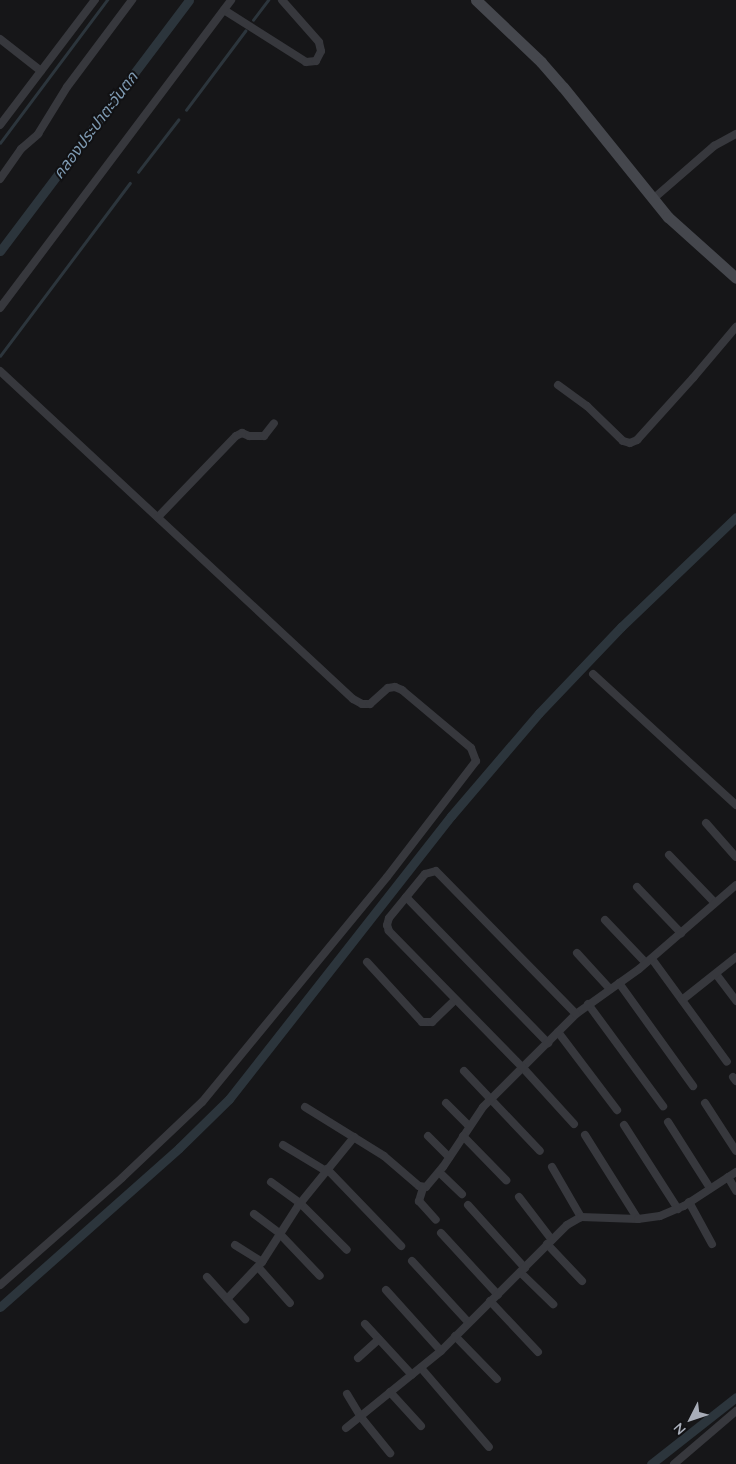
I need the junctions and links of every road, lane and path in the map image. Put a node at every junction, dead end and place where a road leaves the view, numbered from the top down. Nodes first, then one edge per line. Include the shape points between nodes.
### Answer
1 (96, 0) edge
2 (132, 0) edge
3 (231, 0) edge
4 (282, 0) edge
5 (476, 0) edge
6 (224, 10) junction
7 (0, 40) edge
8 (41, 71) junction
9 (1, 120) edge
10 (736, 134) edge
11 (0, 179) edge
12 (652, 199) junction
13 (736, 278) edge
14 (0, 308) edge
15 (736, 327) edge
16 (0, 371) edge
17 (558, 385) dead end
18 (274, 423) dead end
19 (158, 517) junction
20 (593, 674) dead end
21 (736, 805) edge
22 (706, 823) dead end
23 (669, 855) dead end
24 (736, 857) edge
25 (736, 885) edge
26 (637, 887) dead end
27 (406, 896) junction
28 (715, 903) junction
29 (606, 920) dead end
30 (681, 933) junction
31 (577, 953) dead end
32 (736, 958) edge
33 (649, 961) junction
34 (367, 962) dead end
35 (716, 974) junction
36 (619, 983) junction
37 (610, 989) junction
38 (455, 1000) junction
39 (682, 1000) junction
40 (736, 1002) edge
41 (588, 1004) junction
42 (576, 1014) junction
43 (558, 1032) junction
44 (548, 1042) junction
45 (727, 1062) dead end
46 (523, 1068) junction
47 (464, 1071) dead end
48 (693, 1086) dead end
49 (492, 1099) junction
50 (446, 1103) dead end
51 (705, 1103) dead end
52 (663, 1106) dead end
53 (305, 1107) dead end
54 (617, 1110) dead end
55 (668, 1122) dead end
56 (574, 1124) dead end
57 (624, 1125) dead end
58 (470, 1126) junction
59 (585, 1134) dead end
60 (428, 1136) dead end
61 (463, 1136) junction
62 (354, 1137) junction
63 (283, 1145) dead end
64 (736, 1151) edge
65 (540, 1152) dead end
66 (449, 1157) junction
67 (552, 1167) dead end
68 (326, 1170) junction
69 (439, 1172) junction
70 (736, 1172) edge
71 (728, 1177) junction
72 (506, 1180) dead end
73 (271, 1182) dead end
74 (423, 1188) junction
75 (710, 1188) junction
76 (736, 1190) edge
77 (462, 1194) dead end
78 (519, 1197) dead end
79 (688, 1202) junction
80 (300, 1203) junction
81 (468, 1205) dead end
82 (678, 1209) junction
83 (254, 1214) dead end
84 (581, 1217) junction
85 (638, 1219) junction
86 (436, 1220) dead end
87 (280, 1233) junction
88 (441, 1233) dead end
89 (550, 1242) junction
90 (712, 1244) dead end
91 (235, 1245) dead end
92 (401, 1246) dead end
93 (347, 1250) dead end
94 (412, 1261) dead end
95 (260, 1265) junction
96 (523, 1270) junction
97 (320, 1276) dead end
98 (207, 1277) dead end
99 (582, 1281) dead end
100 (0, 1285) edge
101 (386, 1290) dead end
102 (498, 1295) junction
103 (227, 1299) junction
104 (490, 1301) junction
105 (290, 1303) dead end
106 (553, 1304) dead end
107 (245, 1319) dead end
108 (468, 1322) junction
109 (365, 1324) dead end
110 (455, 1336) junction
111 (379, 1339) junction
112 (441, 1351) junction
113 (538, 1352) dead end
114 (358, 1358) dead end
115 (421, 1368) junction
116 (412, 1375) junction
117 (497, 1379) dead end
118 (390, 1392) junction
119 (347, 1394) dead end
120 (736, 1411) edge
121 (360, 1416) junction
122 (421, 1426) dead end
123 (346, 1428) dead end
124 (489, 1447) dead end
125 (390, 1453) dead end
126 (674, 1464) edge

1 - 8 street
2 - 11 street via 71,81 38,134 21,149
3 - 6 street
4 - 6 street via 319,42 322,51 316,61 306,62
5 - 12 street via 558,81
6 - 14 street
7 - 8 street
8 - 9 street
10 - 12 street via 714,146
12 - 13 street via 685,234
15 - 17 street via 694,378 637,440 630,443 623,441 587,406
16 - 19 street
18 - 19 street via 264,436 242,433 236,436
19 - 100 street via 353,699 370,704 388,688 402,690 471,748 476,761 384,880 202,1102 122,1178
20 - 21 street
22 - 24 street
23 - 28 street
25 - 28 street
26 - 30 street
27 - 38 street via 389,918 389,931
27 - 42 street via 425,874 436,871
27 - 44 street
28 - 30 street
29 - 33 street
30 - 33 street
31 - 37 street
32 - 35 street
33 - 36 street
33 - 39 street
34 - 38 street via 422,1022 432,1022
35 - 39 street
35 - 40 street
36 - 37 street
36 - 48 street
37 - 41 street
38 - 46 street
39 - 45 street
41 - 42 street
41 - 52 street
42 - 43 street
43 - 44 street
43 - 54 street
44 - 46 street
46 - 49 street
46 - 56 street
47 - 49 street
49 - 58 street
49 - 65 street
50 - 58 street
51 - 64 street
53 - 62 street
55 - 75 street
57 - 82 street
58 - 61 street
59 - 85 street
60 - 66 street
61 - 66 street
61 - 72 street
62 - 68 street
62 - 74 street via 384,1156
63 - 68 street
66 - 69 street
67 - 84 street
68 - 80 street
68 - 92 street
69 - 74 street
69 - 77 street
70 - 71 street
71 - 75 street
71 - 76 street
73 - 80 street
74 - 86 street via 419,1201
75 - 79 street
78 - 89 street
79 - 82 street
79 - 90 street
80 - 87 street
80 - 93 street
81 - 96 street
82 - 85 street
83 - 87 street
84 - 85 street
84 - 89 street via 567,1225
87 - 95 street
87 - 97 street
88 - 102 street
89 - 96 street
89 - 99 street
91 - 95 street
94 - 108 street
95 - 103 street
95 - 105 street
96 - 102 street
96 - 106 street
98 - 103 street
101 - 112 street
102 - 104 street
103 - 107 street
104 - 108 street
104 - 113 street
108 - 110 street
109 - 111 street
110 - 112 street
110 - 117 street
111 - 114 street
111 - 116 street
112 - 115 street
115 - 116 street
115 - 124 street
116 - 118 street
118 - 121 street
118 - 122 street
119 - 121 street
120 - 126 street
121 - 123 street
121 - 125 street

